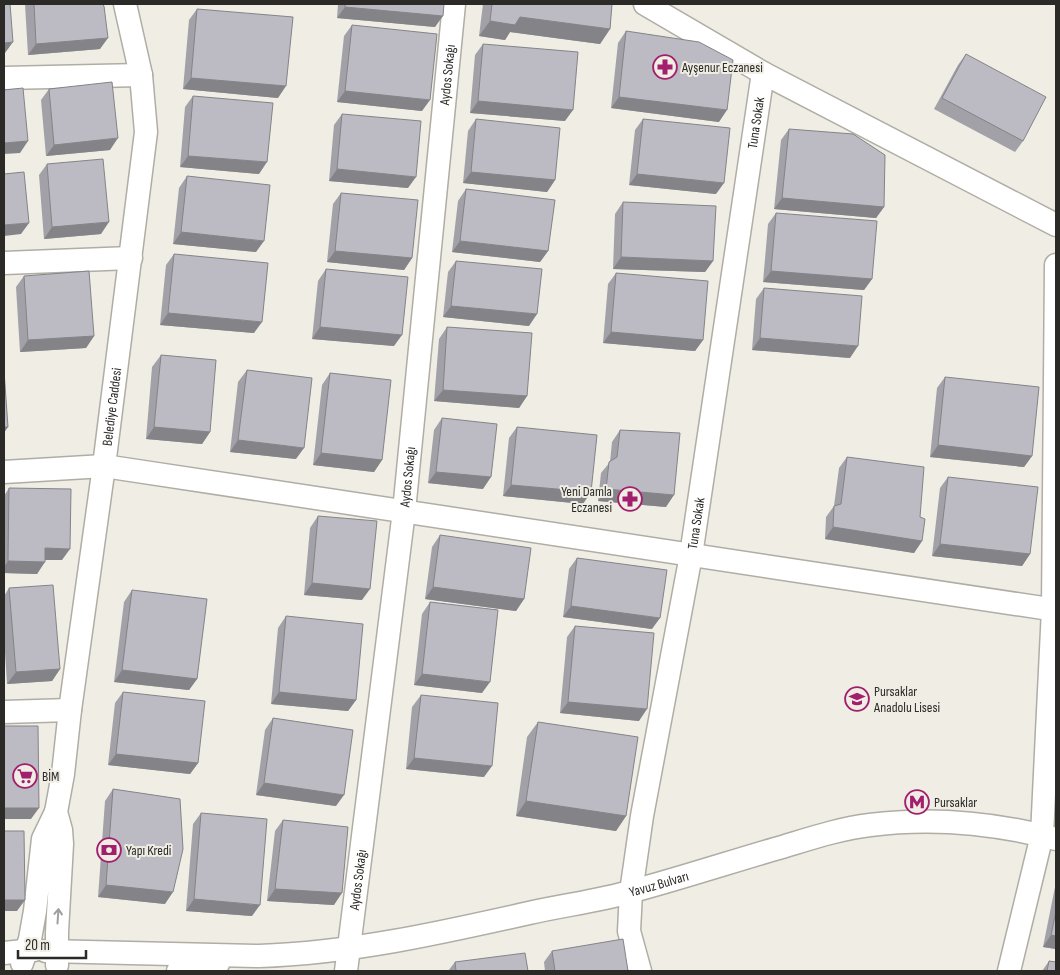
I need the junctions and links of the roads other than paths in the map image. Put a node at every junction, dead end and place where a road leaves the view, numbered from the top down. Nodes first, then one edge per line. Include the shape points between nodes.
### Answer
1 (125, 4) edge
2 (454, 4) edge
3 (645, 4) edge
4 (763, 73) junction
5 (141, 74) junction
6 (4, 78) edge
7 (1056, 225) edge
8 (130, 258) junction
9 (4, 263) edge
10 (1056, 265) edge
11 (104, 466) junction
12 (4, 472) edge
13 (404, 511) junction
14 (691, 555) junction
15 (1055, 610) edge
16 (70, 710) junction
17 (4, 712) edge
18 (56, 812) junction
19 (1049, 837) edge
20 (631, 892) junction
21 (348, 949) junction
22 (259, 956) junction
23 (37, 962) edge
24 (178, 971) edge
25 (346, 971) edge
26 (640, 971) edge
27 (1009, 971) edge

1 - 5 street, Belediye Caddesi
2 - 13 street, Aydos Sokağı
3 - 4 street
4 - 7 street
4 - 14 street, Tuna Sokak
5 - 6 street
5 - 8 street, Belediye Caddesi via 146,132
8 - 9 street
8 - 11 street, Belediye Caddesi
10 - 15 street
11 - 12 street
11 - 13 street
11 - 16 street, Belediye Caddesi
13 - 14 street
13 - 21 street, Aydos Sokağı
14 - 15 street
14 - 20 street, Tuna Sokak
15 - 19 street
16 - 17 street
16 - 18 street, Belediye Caddesi
23 -> 18 street via 62,844
18 - 23 street via 43,839 35,911
19 - 20 street, Yavuz Bulvarı via 1017,829 950,822 867,825 820,835
19 - 27 street
20 - 21 street, Yavuz Bulvarı
20 - 26 street, Tuna Sokak via 629,932
21 - 22 street, Yavuz Bulvarı
21 - 25 street, Aydos Sokağı
22 - 23 street, Yavuz Bulvarı
22 - 24 street, Yavuz Bulvarı

